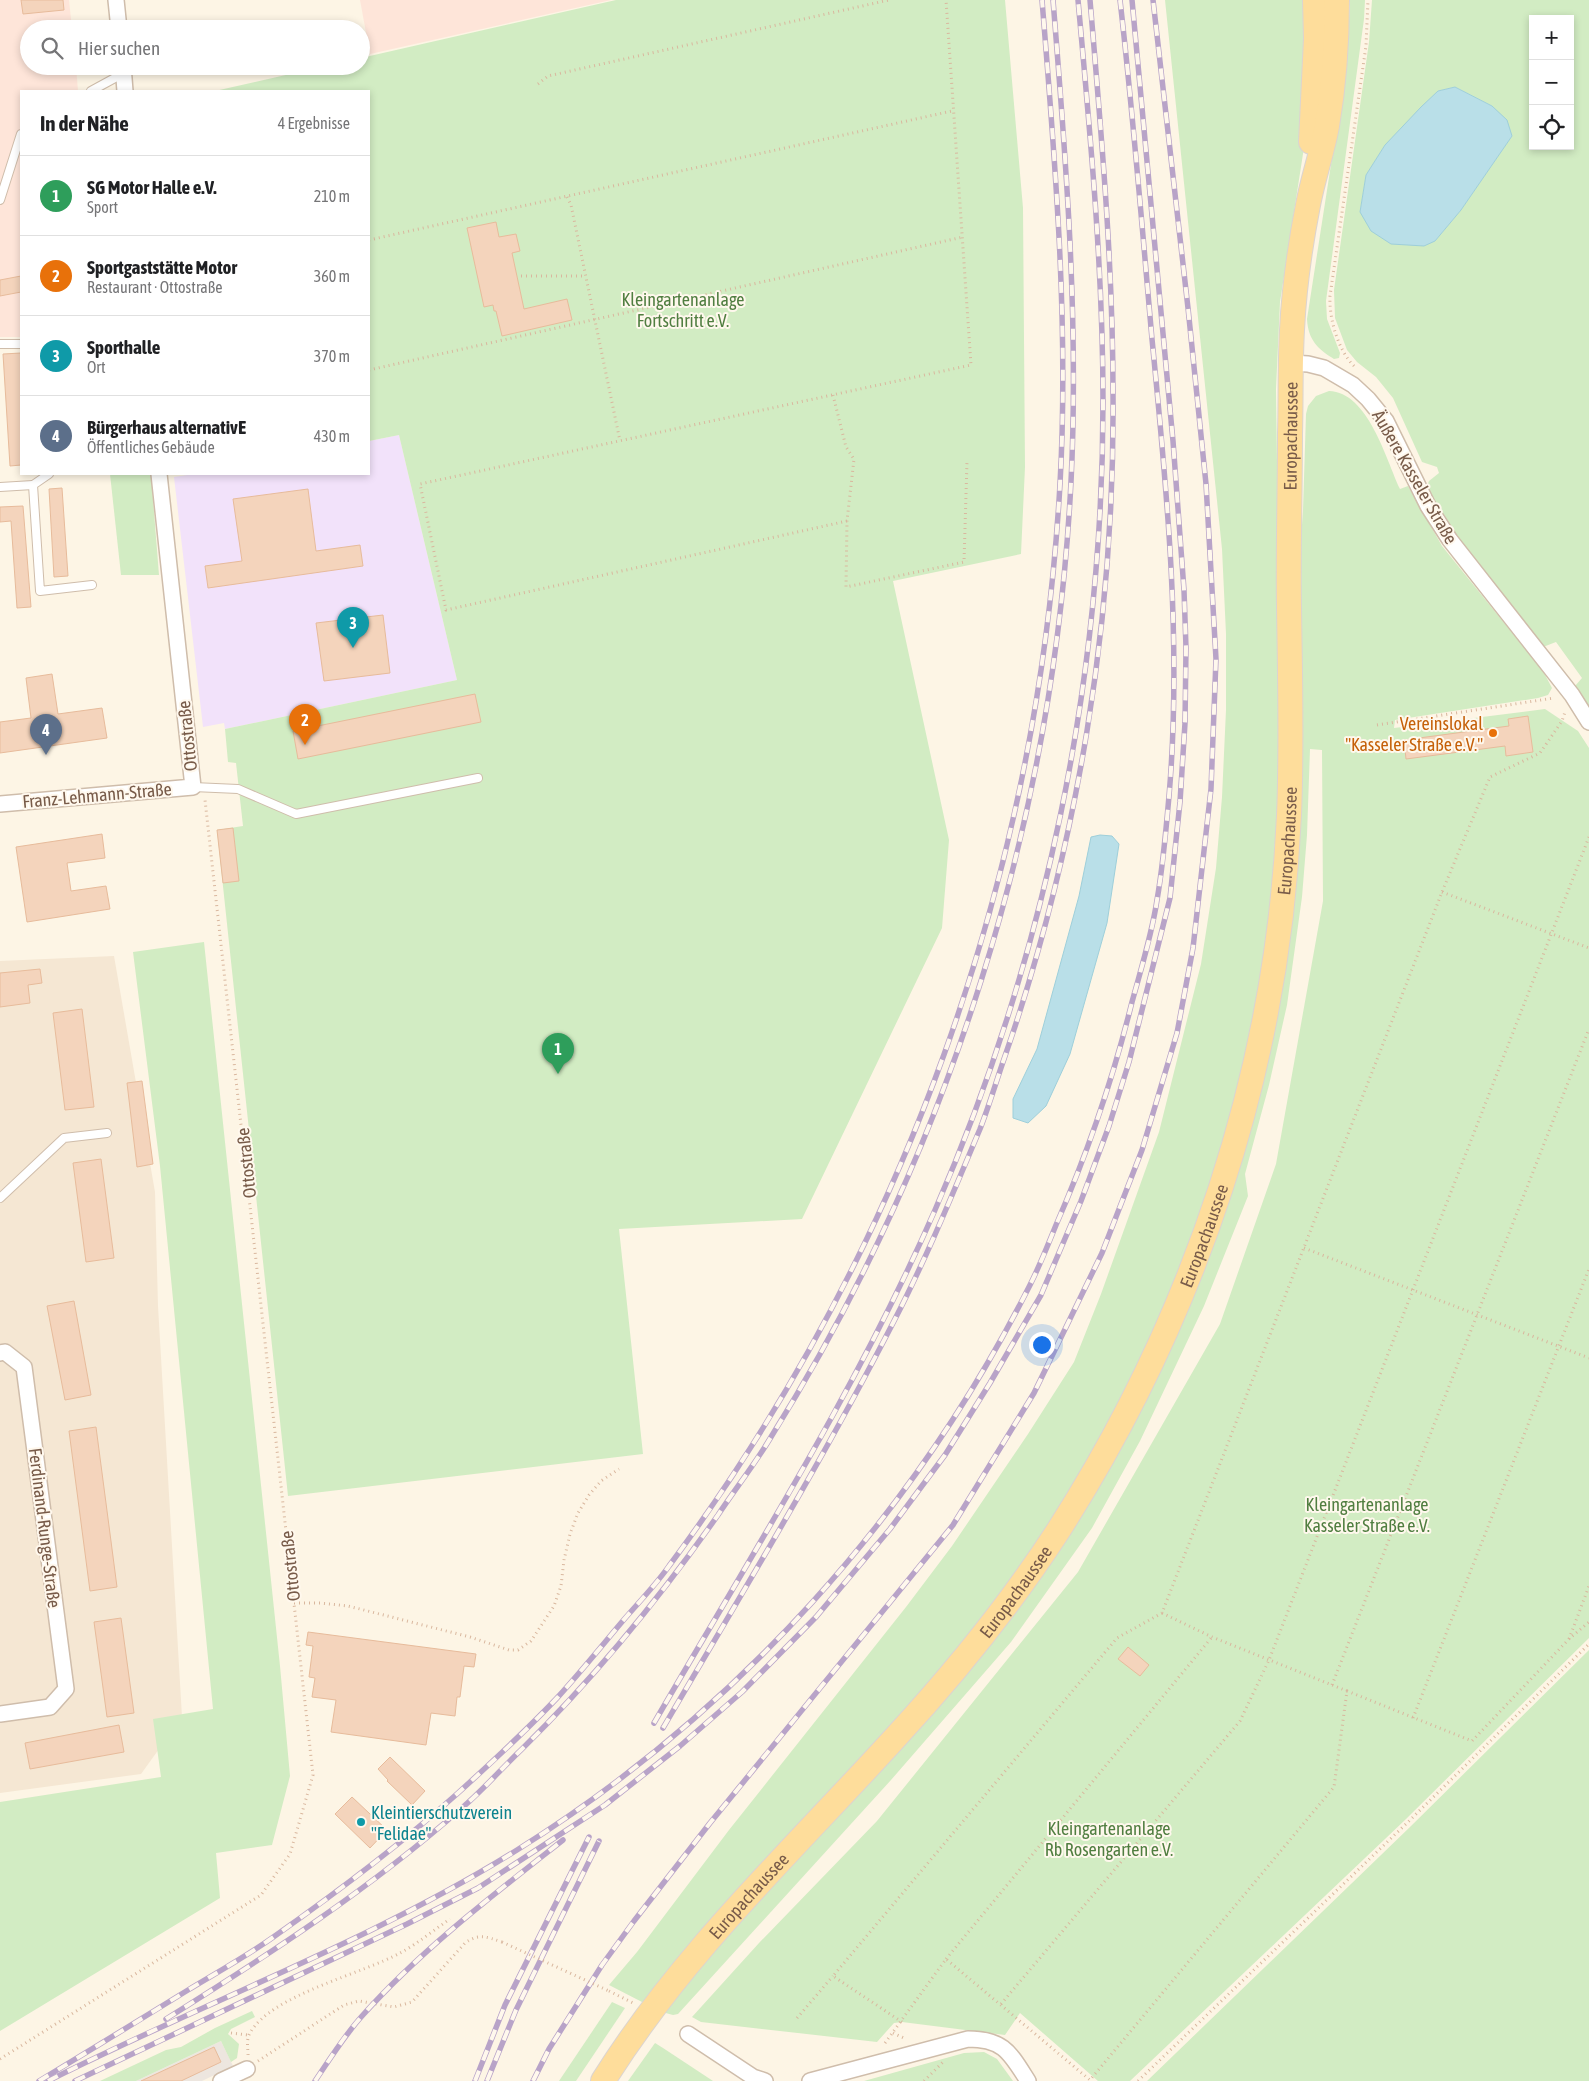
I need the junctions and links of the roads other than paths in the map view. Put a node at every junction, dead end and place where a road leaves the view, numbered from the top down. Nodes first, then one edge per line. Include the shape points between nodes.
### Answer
1 (116, 0) edge
2 (1315, 0) edge
3 (1338, 0) edge
4 (118, 20) edge
5 (116, 75) edge
6 (124, 75) edge
7 (93, 90) edge
8 (125, 90) edge
9 (20, 137) edge
10 (10, 164) junction
11 (0, 166) edge
12 (0, 200) edge
13 (1309, 201) junction
14 (0, 344) edge
15 (20, 344) edge
16 (1291, 363) junction
17 (48, 475) edge
18 (159, 475) edge
19 (33, 485) junction
20 (0, 487) edge
21 (92, 585) dead end
22 (1589, 722) edge
23 (478, 778) dead end
24 (193, 787) junction
25 (0, 804) edge
26 (107, 1133) dead end
27 (0, 1198) edge
28 (3, 1353) edge
29 (0, 1714) edge
30 (688, 2034) dead end
31 (247, 2069) road end
32 (221, 2081) edge
33 (603, 2081) edge
34 (765, 2081) edge
35 (810, 2081) edge
36 (1028, 2081) edge

1 - 4 street
2 - 13 main road, Europachaussee
3 - 13 main road, Europachaussee via 1328,118
5 - 7 lane
6 - 8 street
9 - 10 lane
10 - 11 lane
10 - 12 lane
13 - 16 main road, Europachaussee via 1293,305
14 - 15 lane
16 - 22 street, Äußere Kasseler Straße via 1324,368 1353,385 1368,399 1386,421 1428,506 1450,540
16 - 33 main road, Europachaussee via 1290,777 1280,923 1250,1085 1222,1186 1186,1284 1116,1434 1057,1532 1000,1614 930,1699 693,1957 649,2012
17 - 19 lane
18 - 24 street, Ottostraße
19 - 20 lane
19 - 21 lane via 40,592
23 - 24 lane via 296,814 238,788
24 - 25 street, Franz-Lehmann-Straße
26 - 27 lane via 64,1138
28 - 29 street, Ferdinand-Runge-Straße via 24,1367 66,1689 50,1707
30 - 34 street via 753,2078
31 - 32 street
35 - 36 street via 968,2039 985,2039 1000,2045 1012,2056

